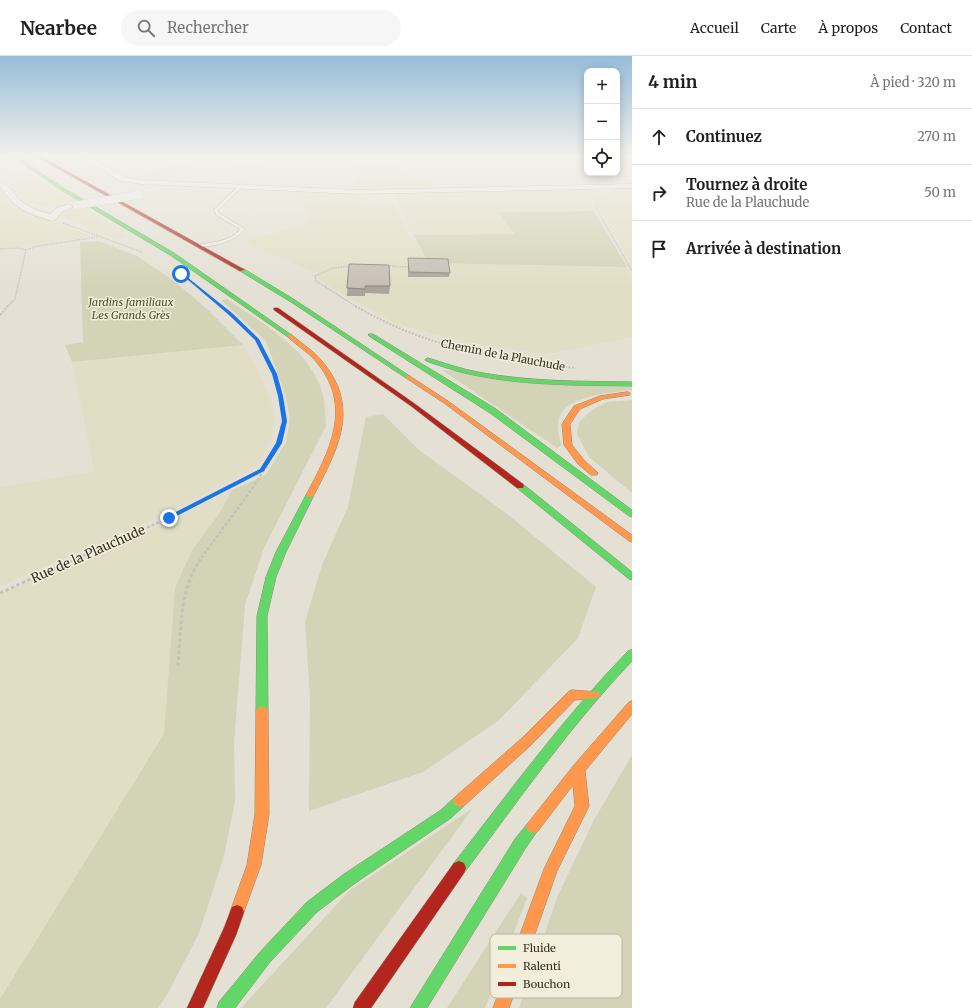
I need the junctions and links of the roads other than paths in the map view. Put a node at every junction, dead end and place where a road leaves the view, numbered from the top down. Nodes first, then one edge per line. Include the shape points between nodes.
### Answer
1 (14, 199) edge
2 (80, 199) edge
3 (96, 199) edge
4 (114, 199) edge
5 (116, 199) edge
6 (227, 199) edge
7 (21, 206) junction
8 (73, 206) junction
9 (199, 246) junction
10 (186, 252) dead end
11 (249, 274) junction
12 (311, 301) dead end
13 (269, 304) dead end
14 (632, 384) edge
15 (632, 394) edge
16 (632, 504) edge
17 (632, 514) edge
18 (632, 539) edge
19 (632, 577) edge
20 (630, 656) edge
21 (594, 695) junction
22 (632, 706) edge
23 (578, 769) junction
24 (528, 934) edge
25 (505, 998) edge
26 (195, 1008) edge
27 (225, 1008) edge
28 (361, 1008) edge
29 (418, 1008) edge
30 (501, 1008) edge

1 - 7 street
2 - 26 highway via 172,254 288,334 320,362 340,399 340,426 329,458 271,577 262,616 262,814 254,865 231,930
3 - 10 highway
4 - 8 street, bridge
5 - 9 highway
6 - 9 lane via 216,210 216,214 243,230 242,232 227,240
7 - 8 street
7 - 8 street via 52,218 59,210
9 - 11 highway
11 - 12 highway via 272,280
11 - 18 highway via 446,402
13 - 19 highway via 442,426
14 - 17 highway via 525,381 469,373 430,361 375,333 363,330 493,411
15 - 16 highway via 602,397 577,408 566,424 568,445 581,462
20 - 21 highway
21 - 27 highway via 572,695 526,742 446,814 348,879 312,907 264,957
21 - 28 highway via 530,772 446,885
22 - 23 highway
23 - 24 highway via 582,806 551,869
23 - 29 highway via 520,844
25 - 30 highway

